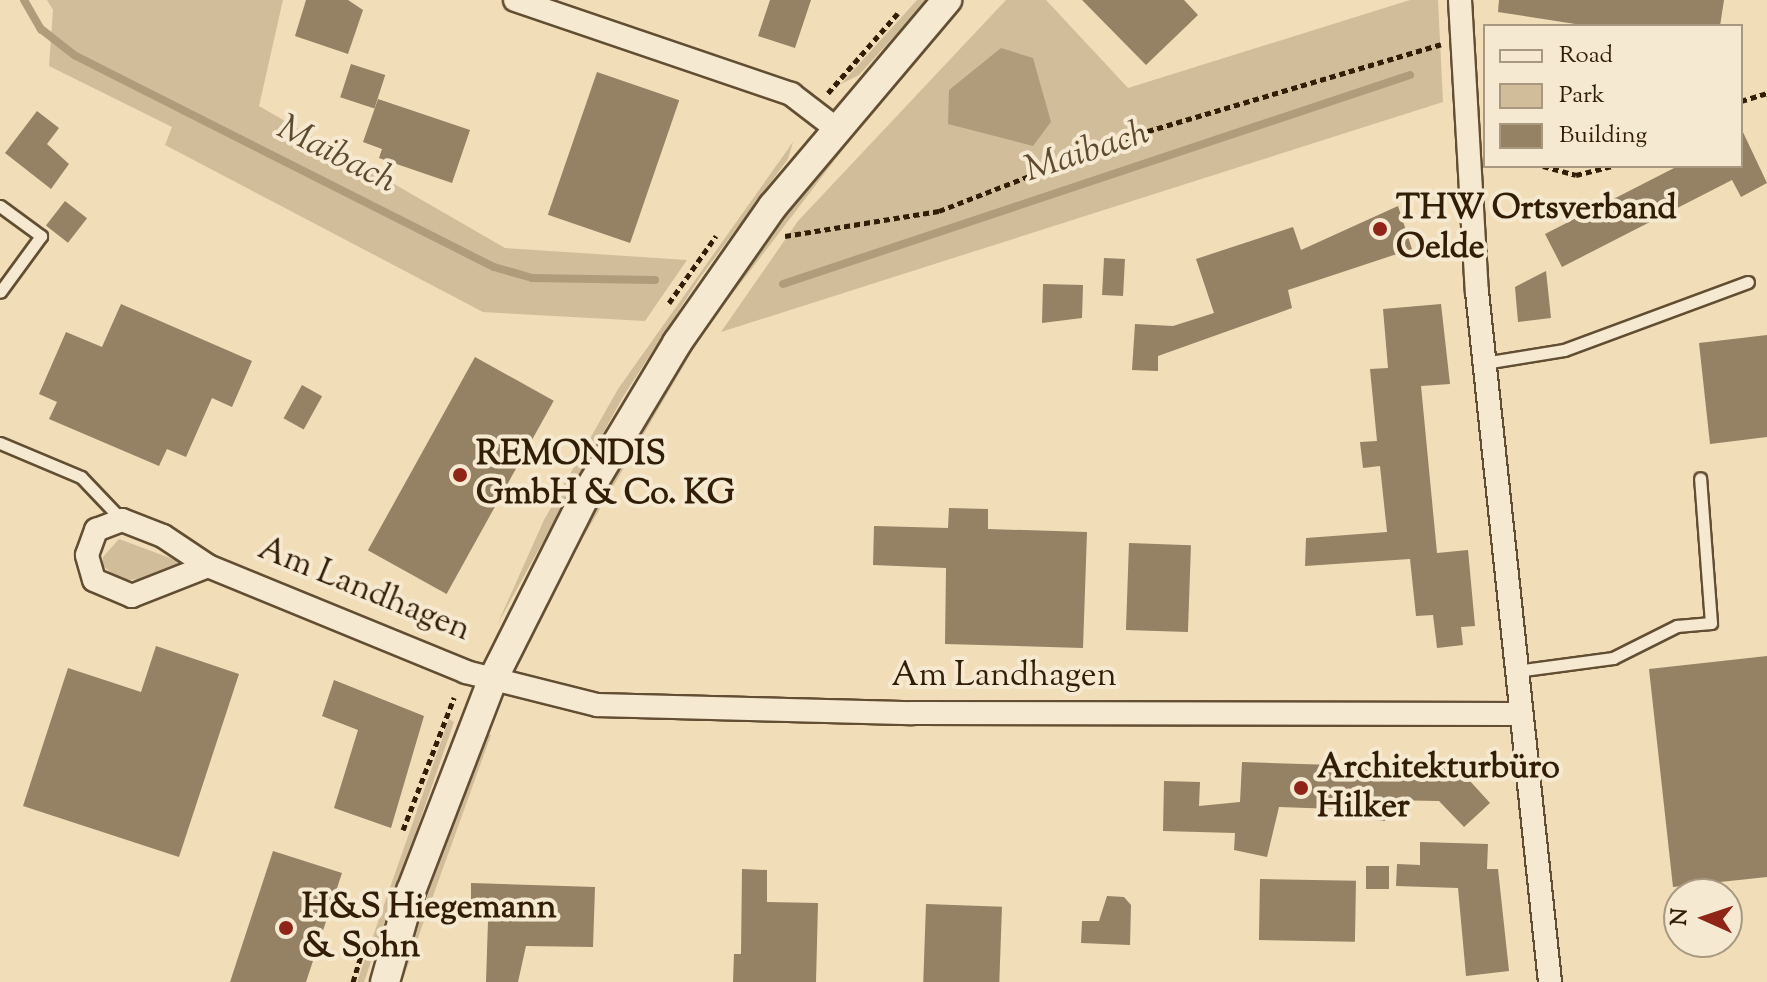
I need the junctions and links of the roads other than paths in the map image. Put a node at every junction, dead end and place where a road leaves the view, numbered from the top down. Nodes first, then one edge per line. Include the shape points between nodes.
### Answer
1 (515, 0) edge
2 (947, 0) edge
3 (1460, 0) edge
4 (834, 127) junction
5 (0, 206) edge
6 (1748, 282) dead end
7 (0, 292) edge
8 (1484, 363) junction
9 (0, 443) edge
10 (1700, 478) dead end
11 (122, 520) junction
12 (208, 566) junction
13 (1515, 671) junction
14 (492, 681) junction
15 (1519, 714) junction
16 (385, 982) edge
17 (1550, 982) edge

1 - 4 street via 791,94
2 - 4 street, Am Landhagen
3 - 8 street
4 - 14 street, Am Landhagen via 677,343 584,498
5 - 7 lane via 41,236
6 - 8 lane via 1564,350
8 - 13 street
9 - 11 lane via 81,477
10 - 13 lane via 1711,623 1677,626 1613,658
11 - 12 street, Am Landhagen via 163,536
11 - 12 street, Am Landhagen via 103,525 89,540 86,565 106,587 143,596
12 - 14 street, Am Landhagen
13 - 15 street
14 - 15 street, Am Landhagen via 597,705 675,709
14 - 16 street, Am Landhagen via 411,891
15 - 17 street

